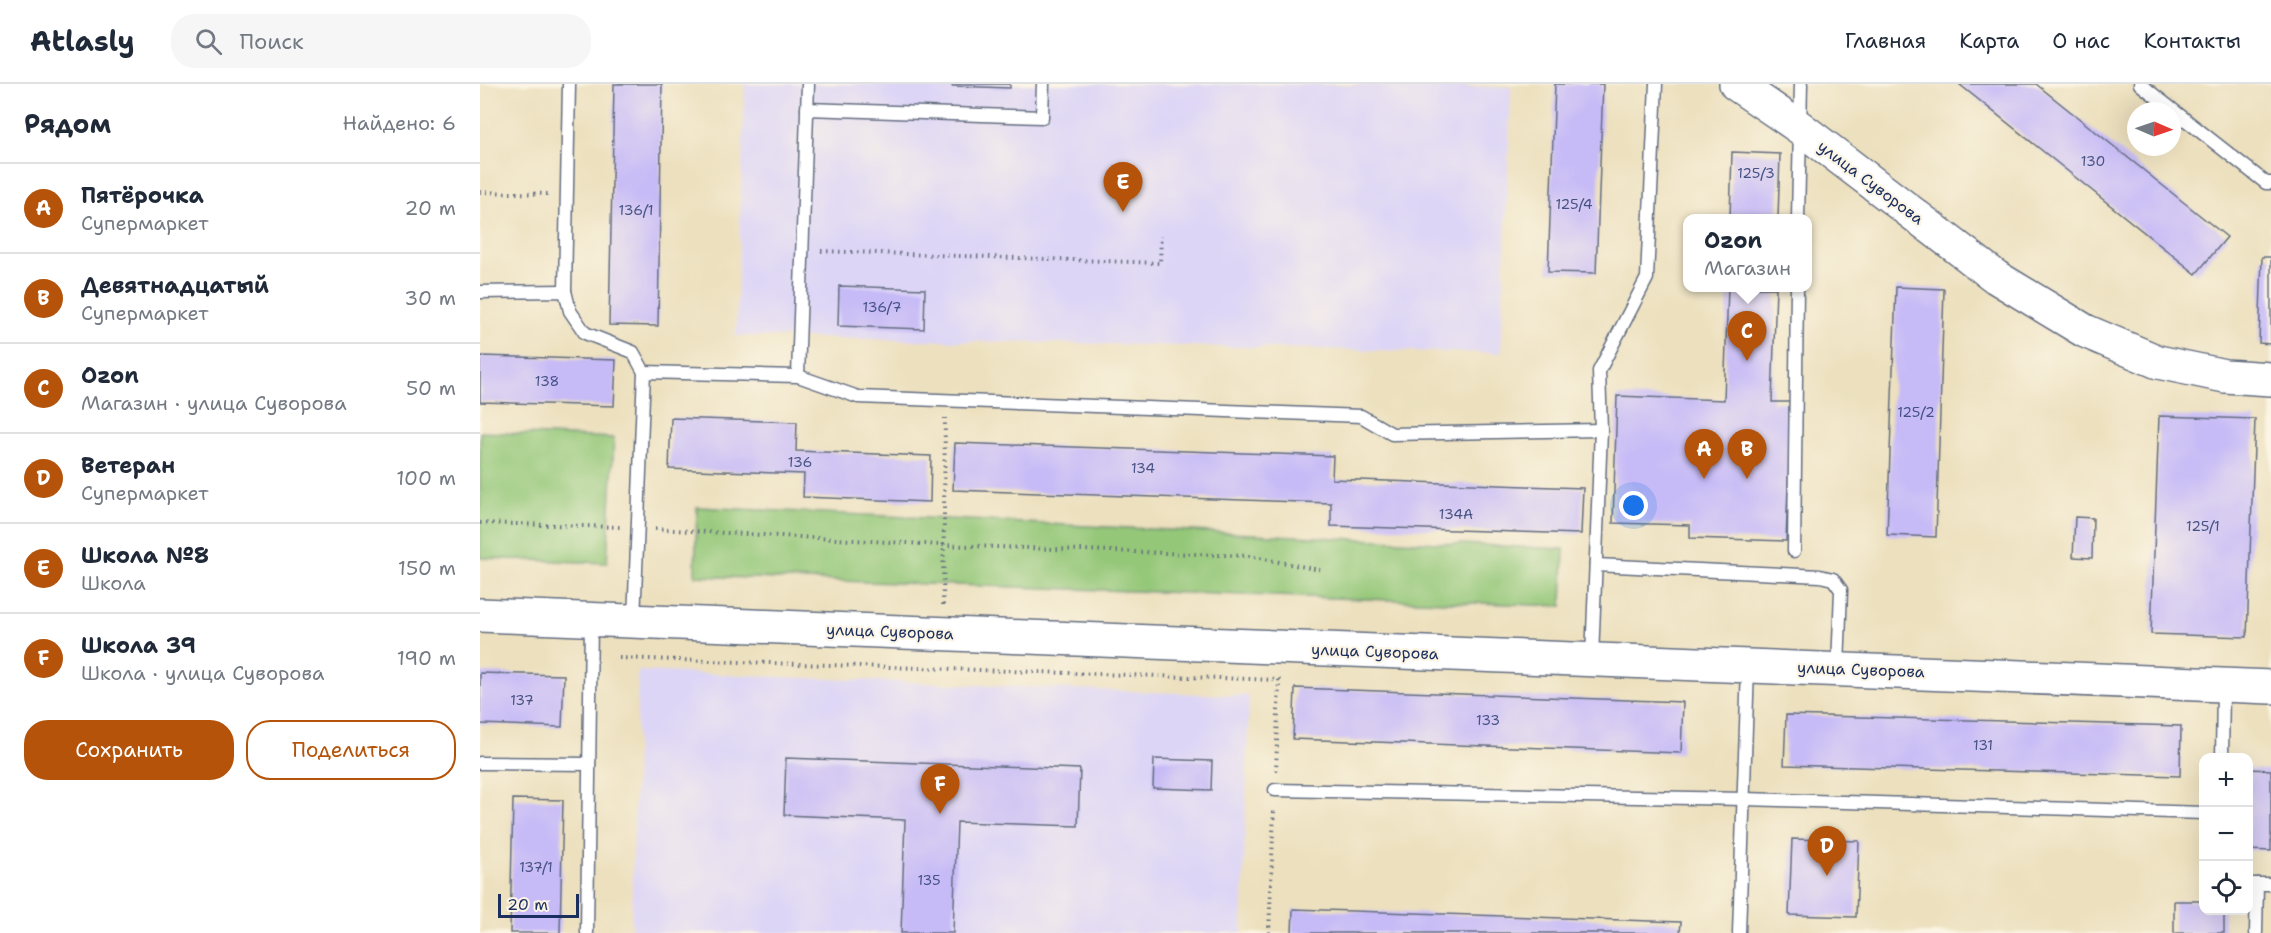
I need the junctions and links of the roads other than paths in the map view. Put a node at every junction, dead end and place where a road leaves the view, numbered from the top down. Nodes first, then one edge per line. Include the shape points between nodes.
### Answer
1 (569, 84) edge
2 (808, 84) edge
3 (1043, 84) edge
4 (1656, 84) edge
5 (1736, 84) edge
6 (1801, 84) edge
7 (2140, 84) edge
8 (807, 109) junction
9 (1799, 127) junction
10 (2271, 183) edge
11 (1798, 214) edge
12 (565, 291) junction
13 (480, 292) edge
14 (1797, 292) edge
15 (644, 372) junction
16 (798, 376) junction
17 (2271, 379) edge
18 (1601, 430) junction
19 (1794, 551) dead end
20 (1596, 565) junction
21 (480, 615) edge
22 (591, 619) junction
23 (634, 621) junction
24 (1592, 659) junction
25 (1748, 664) junction
26 (1838, 668) junction
27 (2223, 685) junction
28 (2271, 687) edge
29 (2222, 753) edge
30 (480, 763) edge
31 (589, 764) junction
32 (1275, 790) road end
33 (1744, 799) junction
34 (2199, 813) edge
35 (2253, 884) edge
36 (2271, 884) edge
37 (587, 933) edge
38 (1739, 933) edge
39 (2256, 933) edge

1 - 12 lane
2 - 8 lane
3 - 8 lane via 1042,117
4 - 18 lane via 1647,278 1599,371
5 - 9 street, улица Суворова
6 - 9 lane
7 - 10 lane via 2266,183
8 - 16 lane
9 - 11 lane
9 - 17 street, улица Суворова via 1996,277 2085,331 2158,362 2225,376
12 - 13 lane
12 - 15 lane via 570,310 585,333 633,352
14 - 19 lane
15 - 16 lane
15 - 23 lane
16 - 18 lane via 858,397 1360,416 1392,434
18 - 20 lane
20 - 24 lane
20 - 26 lane via 1833,579 1841,590
21 - 22 street, улица Суворова
22 - 23 street, улица Суворова
22 - 31 lane
23 - 24 street, улица Суворова
24 - 25 street, улица Суворова
25 - 26 street, улица Суворова
25 - 33 lane
26 - 27 street, улица Суворова
27 - 28 street, улица Суворова
27 - 29 lane
30 - 31 lane
31 - 37 lane
32 - 33 lane
33 - 34 lane
33 - 38 lane
35 - 36 lane
35 - 39 lane

